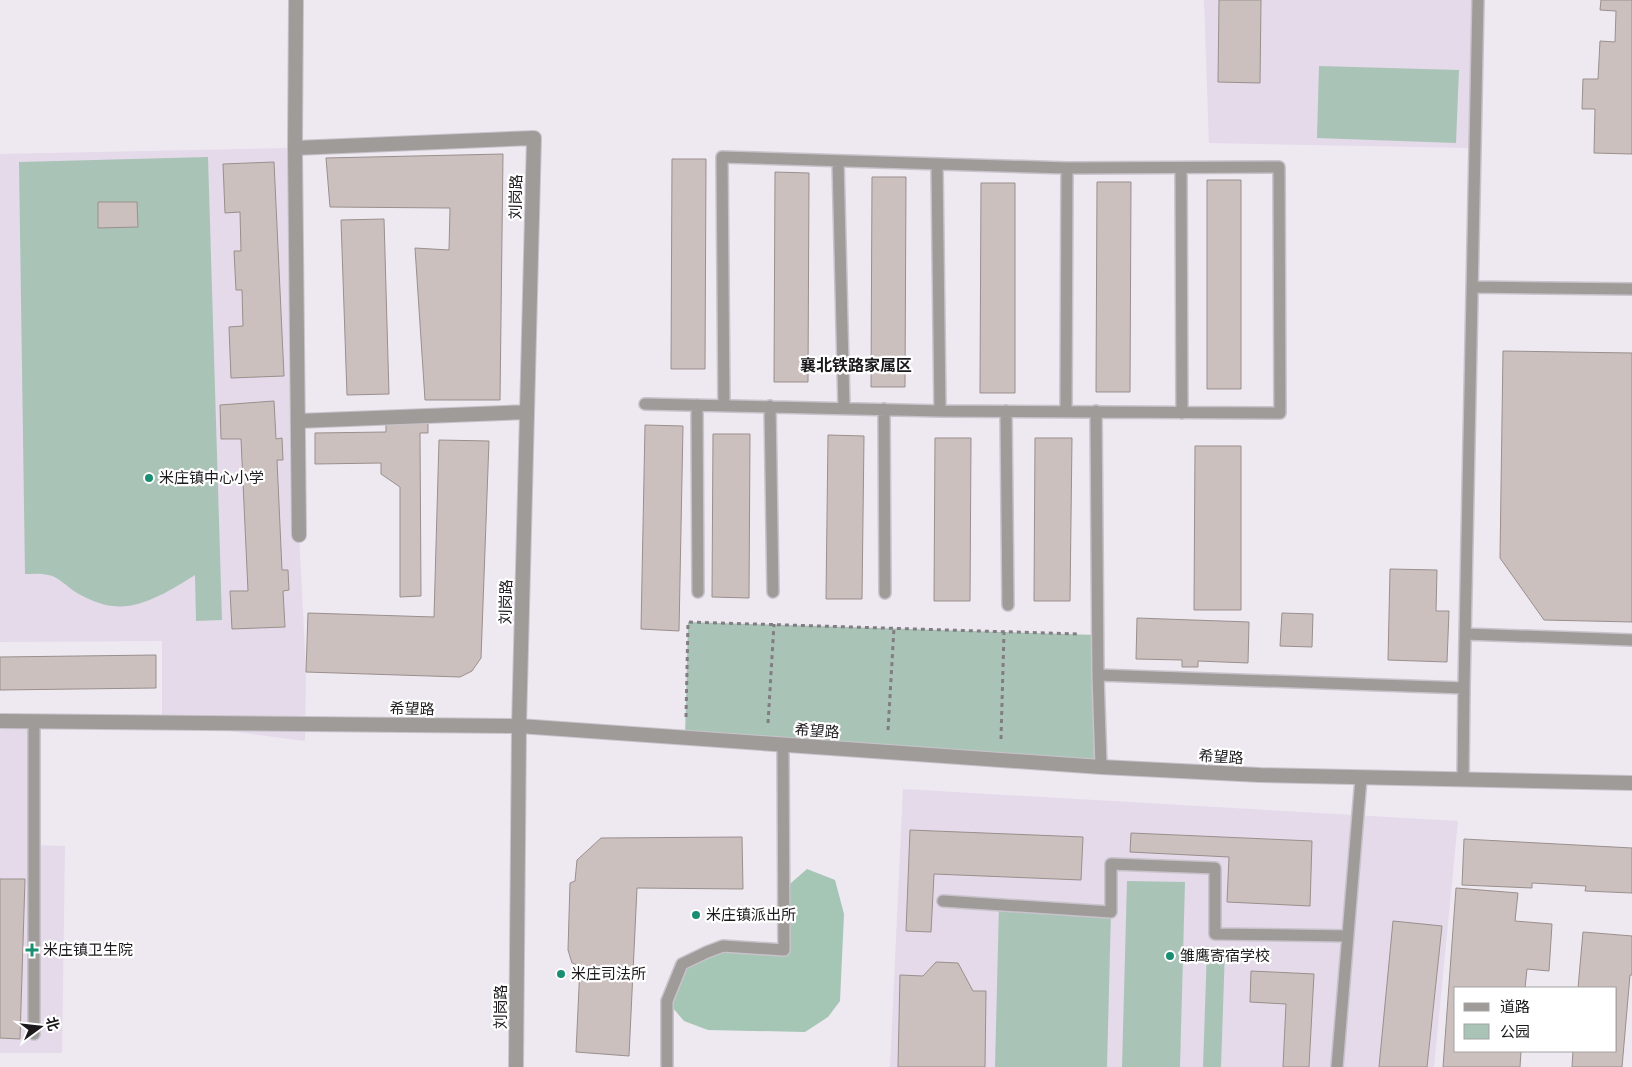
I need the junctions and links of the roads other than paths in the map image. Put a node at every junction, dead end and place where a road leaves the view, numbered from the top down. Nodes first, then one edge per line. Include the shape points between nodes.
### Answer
1 (296, 0) edge
2 (1478, 0) edge
3 (295, 148) junction
4 (838, 161) junction
5 (937, 164) junction
6 (1067, 168) junction
7 (1181, 168) junction
8 (1472, 287) junction
9 (1632, 289) edge
10 (645, 404) dead end
11 (697, 405) junction
12 (724, 406) junction
13 (770, 406) junction
14 (844, 408) junction
15 (884, 409) junction
16 (940, 411) junction
17 (1006, 411) junction
18 (1066, 411) junction
19 (1096, 411) junction
20 (527, 412) junction
21 (1182, 413) junction
22 (298, 421) junction
23 (300, 535) dead end
24 (698, 592) dead end
25 (773, 592) dead end
26 (886, 593) dead end
27 (1008, 605) dead end
28 (1465, 634) junction
29 (1632, 640) edge
30 (1098, 675) junction
31 (1464, 688) junction
32 (0, 721) edge
33 (34, 721) junction
34 (519, 726) junction
35 (783, 745) junction
36 (1101, 767) junction
37 (1361, 778) junction
38 (1463, 780) junction
39 (1632, 783) edge
40 (943, 901) dead end
41 (1348, 936) junction
42 (34, 1034) dead end
43 (516, 1067) edge
44 (667, 1067) edge
45 (1337, 1067) edge

1 - 3 street
2 - 8 lane
3 - 20 street, 刘岗路 via 534,138
3 - 22 street
4 - 5 lane
4 - 12 lane via 722,157
4 - 14 lane
5 - 6 lane
5 - 16 lane
6 - 7 lane
6 - 18 lane
7 - 21 lane
7 - 21 lane via 1279,168 1280,413
8 - 9 lane
8 - 28 lane
10 - 11 lane
11 - 12 lane
11 - 24 lane
12 - 13 lane
13 - 14 lane
13 - 25 lane
14 - 15 lane
15 - 16 lane
15 - 26 lane
16 - 17 lane
17 - 18 lane
17 - 27 lane
18 - 19 lane
19 - 21 lane
19 - 30 lane
20 - 22 street
20 - 34 street, 刘岗路
22 - 23 street
28 - 29 lane
28 - 31 lane
30 - 31 lane
30 - 36 lane
31 - 38 lane
32 - 33 street, 希望路
33 - 34 street, 希望路
33 - 42 lane
34 - 35 street, 希望路
34 - 43 street, 刘岗路
35 - 36 street, 希望路
35 - 44 lane via 784,950 724,946 682,964 667,1001
36 - 37 street, 希望路
37 - 38 street, 希望路
37 - 41 lane
38 - 39 street, 希望路
40 - 41 lane via 1111,912 1110,864 1215,868 1215,934
41 - 45 lane

